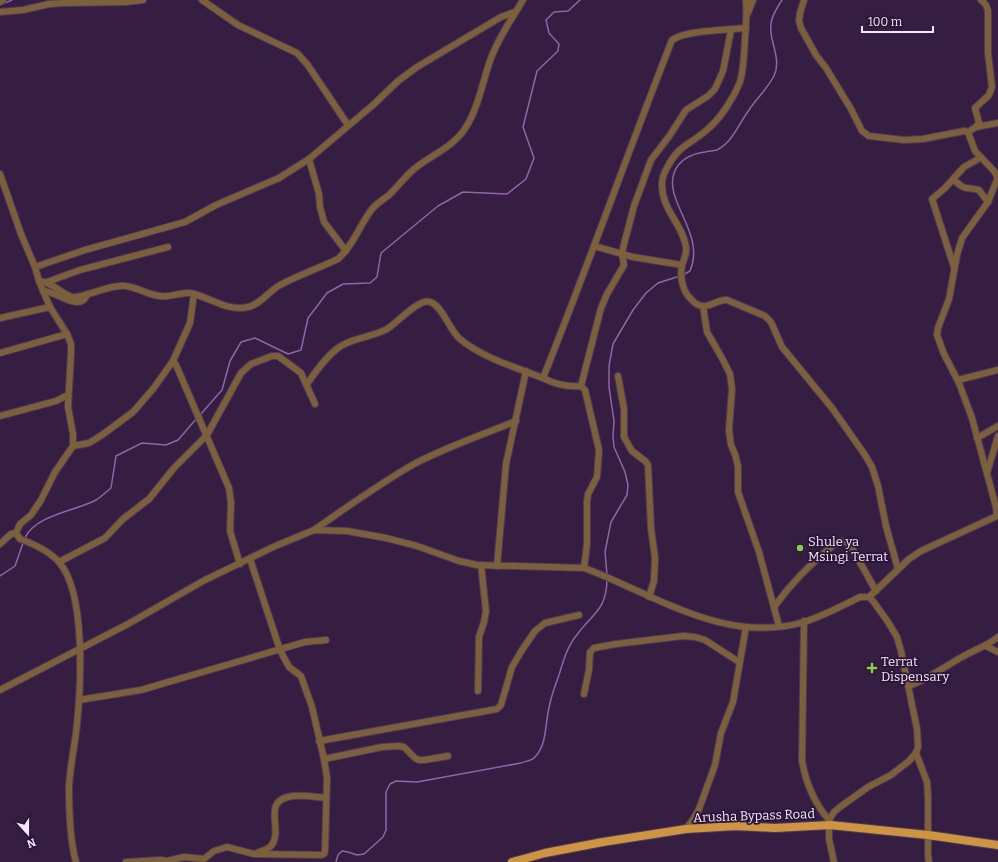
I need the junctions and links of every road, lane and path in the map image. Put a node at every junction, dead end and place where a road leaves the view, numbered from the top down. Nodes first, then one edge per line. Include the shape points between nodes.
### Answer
1 (2, 0) edge
2 (143, 0) edge
3 (202, 0) edge
4 (523, 0) edge
5 (746, 0) edge
6 (753, 0) edge
7 (804, 0) edge
8 (981, 0) edge
9 (0, 2) edge
10 (0, 12) edge
11 (515, 12) junction
12 (747, 15) junction
13 (746, 28) junction
14 (731, 30) junction
15 (998, 123) edge
16 (348, 125) junction
17 (976, 127) junction
18 (968, 132) junction
19 (980, 158) junction
20 (309, 159) junction
21 (0, 174) edge
22 (998, 177) edge
23 (953, 179) junction
24 (988, 202) junction
25 (594, 246) junction
26 (168, 247) dead end
27 (346, 251) junction
28 (622, 254) junction
29 (682, 265) junction
30 (35, 268) junction
31 (954, 270) junction
32 (39, 281) junction
33 (47, 282) junction
34 (43, 291) junction
35 (88, 294) junction
36 (194, 294) junction
37 (703, 306) junction
38 (50, 307) junction
39 (0, 318) edge
40 (67, 334) junction
41 (0, 353) edge
42 (173, 360) junction
43 (998, 370) edge
44 (526, 371) junction
45 (618, 376) dead end
46 (543, 378) junction
47 (958, 380) junction
48 (307, 384) junction
49 (581, 386) junction
50 (68, 395) junction
51 (315, 404) dead end
52 (0, 416) edge
53 (516, 421) junction
54 (998, 426) edge
55 (207, 435) junction
56 (998, 436) edge
57 (977, 438) junction
58 (73, 446) junction
59 (987, 473) junction
60 (333, 516) junction
61 (996, 518) edge
62 (314, 530) junction
63 (330, 530) junction
64 (16, 533) junction
65 (0, 544) edge
66 (250, 559) junction
67 (59, 562) junction
68 (240, 564) junction
69 (481, 565) junction
70 (497, 566) junction
71 (584, 568) junction
72 (898, 569) junction
73 (876, 591) junction
74 (649, 597) junction
75 (869, 597) junction
76 (774, 607) junction
77 (579, 615) dead end
78 (804, 622) junction
79 (779, 626) junction
80 (746, 627) junction
81 (998, 637) edge
82 (326, 640) dead end
83 (986, 646) junction
84 (79, 649) junction
85 (280, 650) junction
86 (998, 652) edge
87 (739, 662) junction
88 (909, 686) junction
89 (0, 690) edge
90 (478, 691) dead end
91 (584, 694) dead end
92 (79, 700) junction
93 (319, 741) junction
94 (916, 753) junction
95 (448, 756) dead end
96 (324, 759) junction
97 (326, 798) junction
98 (829, 823) junction
99 (686, 829) junction
100 (928, 835) junction
101 (998, 846) edge
102 (254, 854) junction
103 (76, 862) edge
104 (126, 862) edge
105 (168, 862) edge
106 (512, 862) edge
107 (834, 862) edge
108 (930, 862) edge

1 - 9 street
2 - 10 street via 49,4
3 - 16 street via 238,25 297,53
4 - 11 street
5 - 12 street
6 - 12 street
7 - 18 street via 799,21 801,28 862,131 869,136 904,140
8 - 17 street via 988,11 988,53 992,87 989,95 975,108 978,120
11 - 16 street via 501,17 416,67
11 - 27 street via 494,53 467,126 460,136 414,169 374,207
12 - 13 street
13 - 14 street
13 - 29 street via 744,62 740,82 733,95 711,126 674,155 663,177 666,206 680,229 687,248
14 - 25 street via 677,36 672,40
14 - 28 street via 723,71 715,89 686,110 650,160 634,206
15 - 17 street
16 - 20 street
17 - 18 street
18 - 19 street
19 - 22 street
19 - 23 street via 964,167
20 - 27 street via 324,222
20 - 30 street via 279,178 216,205 185,222 85,250
21 - 30 street
22 - 24 street
23 - 24 street via 962,187 979,190
23 - 31 street via 931,201
24 - 31 street via 962,238
25 - 28 street
25 - 46 street
26 - 33 street via 80,270
27 - 36 street via 338,259 279,286 269,292 262,301 249,307 229,307
28 - 29 street
28 - 49 street via 624,265 601,308
29 - 37 street via 686,293 696,304
30 - 32 street
31 - 47 street via 949,299 937,335
32 - 33 street
32 - 34 street
33 - 35 street via 72,297
34 - 35 street via 51,291 68,300 79,302
34 - 38 street
35 - 36 street via 122,286 165,297
36 - 42 street via 190,323
37 - 72 street via 727,300 765,316 771,322 782,347 832,408 872,468
37 - 76 street via 707,332 730,374 732,389 729,430 738,466 738,492 759,552
38 - 39 street
38 - 40 street
40 - 41 street
40 - 50 street via 72,353
42 - 55 street
42 - 58 street via 133,412 89,443
43 - 47 street
44 - 46 street
44 - 48 street via 476,351 453,332 436,305 426,301 386,329 342,345
44 - 53 street
45 - 74 street via 624,409 624,437 632,451 648,465 650,528 655,558 654,581
46 - 49 street via 559,385
47 - 57 street
48 - 51 street
48 - 55 street via 301,373 278,356 252,364 241,373
49 - 71 street via 599,450 597,477 588,494
50 - 52 street
50 - 58 street
53 - 60 street via 414,464
53 - 70 street via 506,464
54 - 57 street
55 - 67 street via 174,468 149,499 123,519 105,538
55 - 68 street via 229,488 230,531
56 - 59 street
57 - 59 street
58 - 64 street via 54,472 41,500 20,524
59 - 61 street via 997,510
60 - 62 street
60 - 63 street
61 - 72 street via 921,552
62 - 63 street
62 - 66 street
63 - 69 street via 386,538 459,561
64 - 65 street via 11,534
64 - 67 street via 20,539 39,546
66 - 68 street
66 - 85 street
67 - 84 street via 72,587 79,627
68 - 84 street via 203,581
69 - 70 street
69 - 90 street via 486,611 479,637
70 - 71 street
71 - 74 street
72 - 73 street
73 - 75 street
73 - 76 street via 852,548 840,540 807,566
74 - 80 street via 713,621
75 - 78 street via 860,598
75 - 88 street via 897,637
76 - 79 street
77 - 93 street via 545,623 535,631 512,667 501,705 497,709
78 - 79 street
78 - 98 street via 802,761 813,796
79 - 80 street
80 - 87 street
81 - 83 street
82 - 85 street via 305,642
83 - 86 street
83 - 88 street via 925,680
84 - 89 street
84 - 92 street
85 - 92 street via 141,690
85 - 93 street via 289,667 301,676 312,707
87 - 91 street via 705,640 695,637 675,637 594,648 590,652
87 - 99 street via 733,702 721,732 713,772 699,809
88 - 94 street via 918,739
92 - 103 street via 69,787
93 - 96 street
94 - 98 street via 891,775 840,806
94 - 100 street via 927,782
95 - 96 street via 419,760 404,746 399,746
96 - 97 street via 327,778
97 - 102 street via 298,796 280,801 275,809 276,832 273,844
97 - 102 street via 324,854
98 - 99 main road, Arusha Bypass Road via 774,828 736,826
98 - 100 main road, Arusha Bypass Road
98 - 107 street
99 - 106 main road, Arusha Bypass Road via 544,853
100 - 101 main road, Arusha Bypass Road
100 - 108 street
102 - 105 street via 227,847 214,851 204,859 184,857
104 - 105 street

